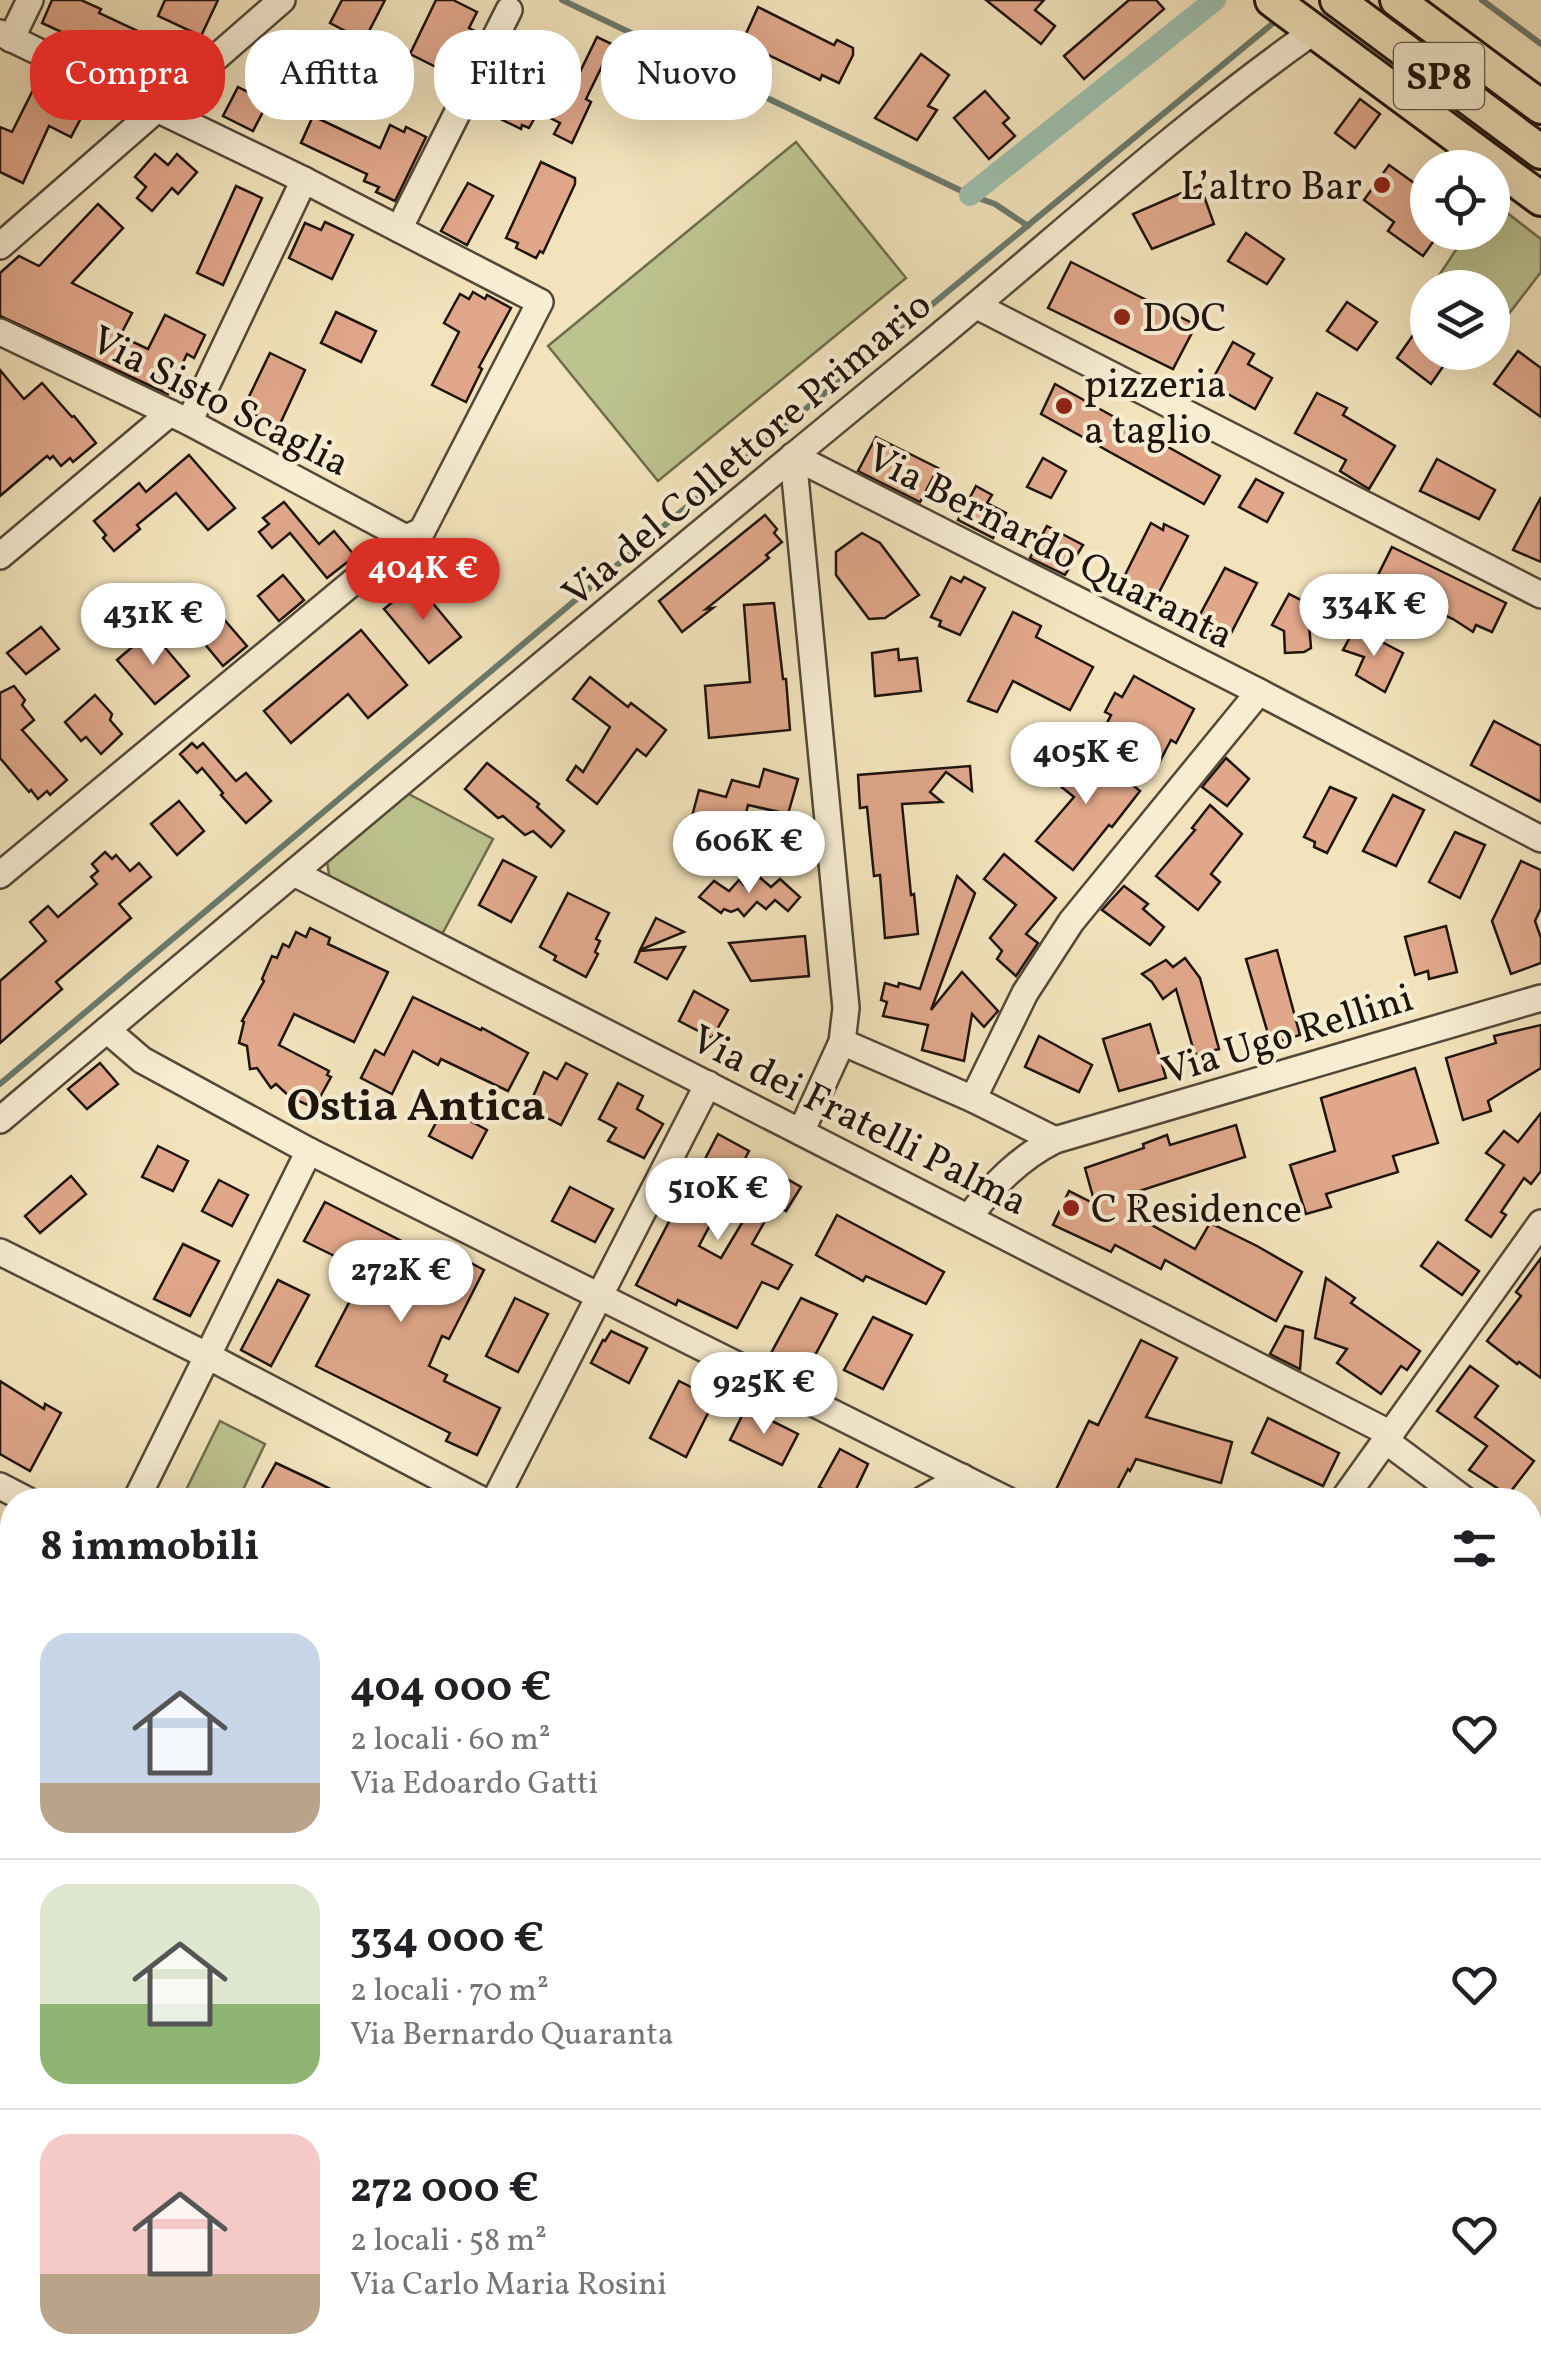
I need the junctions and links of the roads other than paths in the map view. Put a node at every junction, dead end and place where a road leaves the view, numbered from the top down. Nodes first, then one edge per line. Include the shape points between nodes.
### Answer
1 (30, 0) edge
2 (282, 0) edge
3 (1272, 0) edge
4 (1336, 0) edge
5 (1398, 0) edge
6 (508, 10) dead end
7 (1314, 30) junction
8 (6, 36) edge
9 (30, 48) edge
10 (225, 50) edge
11 (1541, 106) edge
12 (145, 120) edge
13 (177, 120) edge
14 (1541, 152) edge
15 (304, 180) junction
16 (1541, 199) edge
17 (399, 229) junction
18 (0, 246) edge
19 (976, 306) junction
20 (0, 332) edge
21 (180, 418) junction
22 (792, 456) junction
23 (406, 538) junction
24 (0, 556) edge
25 (1541, 594) edge
26 (1259, 692) junction
27 (1541, 839) edge
28 (294, 873) junction
29 (0, 875) edge
30 (1541, 998) edge
31 (106, 1030) junction
32 (842, 1042) junction
33 (708, 1084) junction
34 (973, 1099) junction
35 (0, 1120) edge
36 (801, 1132) junction
37 (1055, 1140) junction
38 (309, 1151) junction
39 (969, 1217) junction
40 (1539, 1231) edge
41 (0, 1252) edge
42 (600, 1296) junction
43 (206, 1355) junction
44 (1389, 1438) junction
45 (962, 1477) junction
46 (142, 1488) edge
47 (459, 1488) edge
48 (501, 1488) edge
49 (943, 1488) edge
50 (984, 1488) edge
51 (1352, 1488) edge
52 (1450, 1488) edge

1 - 8 street
2 - 10 street
3 - 7 main road
4 - 14 main road, SP8
5 - 11 main road
6 - 17 street
7 - 16 main road
7 - 19 street, Via del Collettore Primario
8 - 9 street
12 - 18 street
13 - 15 street
15 - 17 street
15 - 21 street
17 - 23 street via 540,302 422,531
19 - 22 street, Via del Collettore Primario
19 - 25 street
20 - 21 street, Via Sisto Scaglia
21 - 23 street, Via Sisto Scaglia
21 - 24 street
22 - 26 street, Via Bernardo Quaranta
22 - 28 street, Via del Collettore Primario
22 - 32 street via 846,1008
23 - 29 street
26 - 27 street, Via Bernardo Quaranta
26 - 34 street via 1070,922 1025,993
28 - 31 street, Via del Collettore Primario
28 - 33 street, Via dei Fratelli Palma
30 - 37 street, Via Ugo Rellini
31 - 35 street, Via del Collettore Primario
31 - 38 street via 142,1060
32 - 34 street
32 - 36 street
33 - 36 street, Via dei Fratelli Palma
33 - 42 street
34 - 37 street
36 - 39 street, Via dei Fratelli Palma
37 - 39 street, Via Ugo Rellini via 998,1181
38 - 42 street
38 - 43 street
39 - 44 street, Via dei Fratelli Palma
40 - 44 street
41 - 43 street
42 - 45 street
42 - 48 street
43 - 46 street
43 - 47 street
44 - 51 street
44 - 52 street, Via dei Fratelli Palma
45 - 49 street
45 - 50 street

